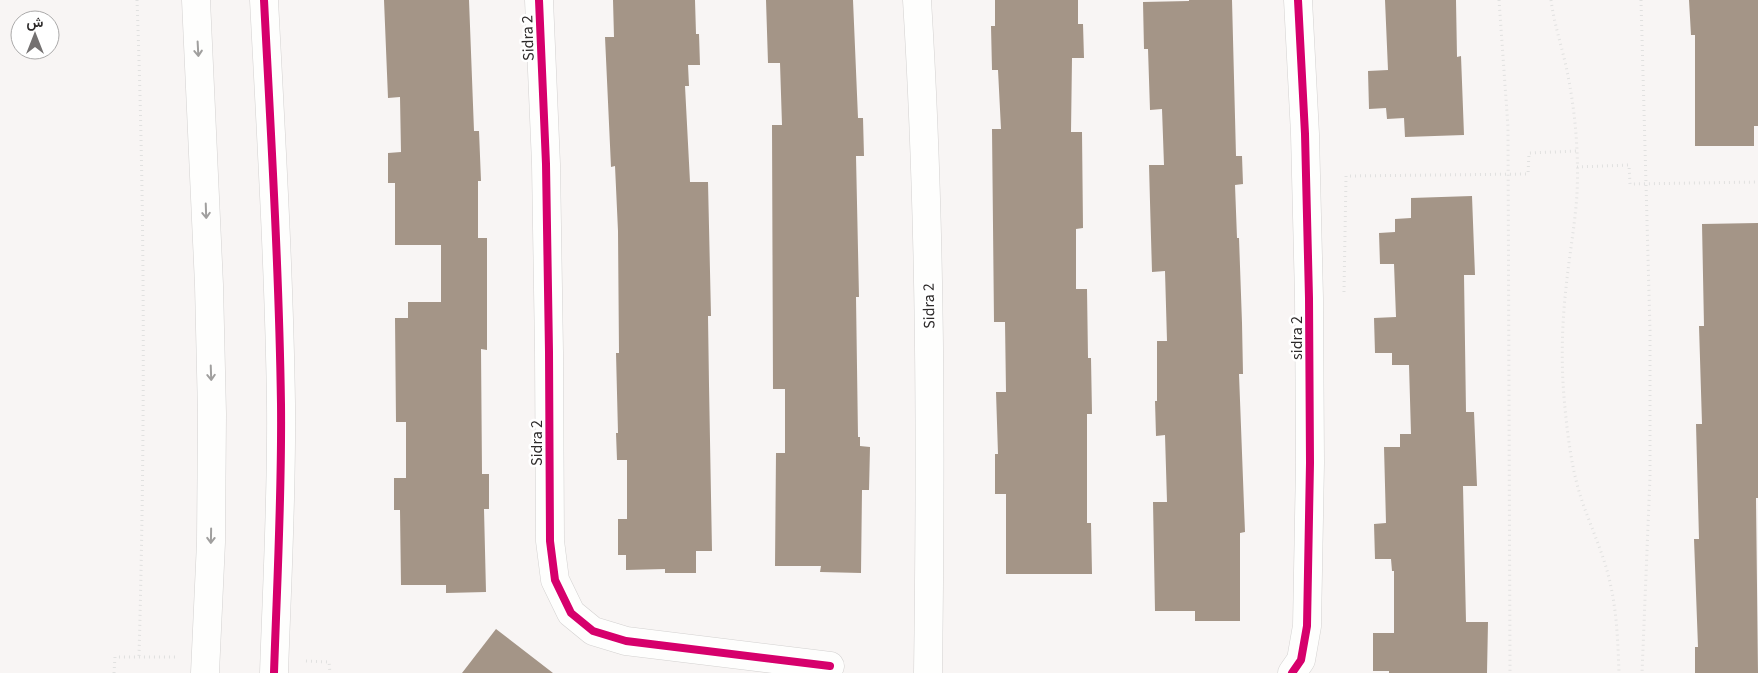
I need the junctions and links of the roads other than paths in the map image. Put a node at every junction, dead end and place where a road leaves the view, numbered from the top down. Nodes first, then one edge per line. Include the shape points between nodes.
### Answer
1 (196, 0) edge
2 (264, 0) edge
3 (539, 0) edge
4 (917, 0) edge
5 (1298, 0) edge
6 (830, 666) dead end
7 (205, 673) edge
8 (274, 673) edge
9 (928, 673) edge
10 (1292, 673) edge

1 -> 7 street via 212,414
2 - 8 street via 281,396
3 - 6 street, Sidra 2 via 547,224 550,541 555,580 571,613 593,632 626,641
4 - 9 street, Sidra 2 via 929,354
5 - 10 street, sidra 2 via 1310,298 1310,462 1307,626 1301,660

